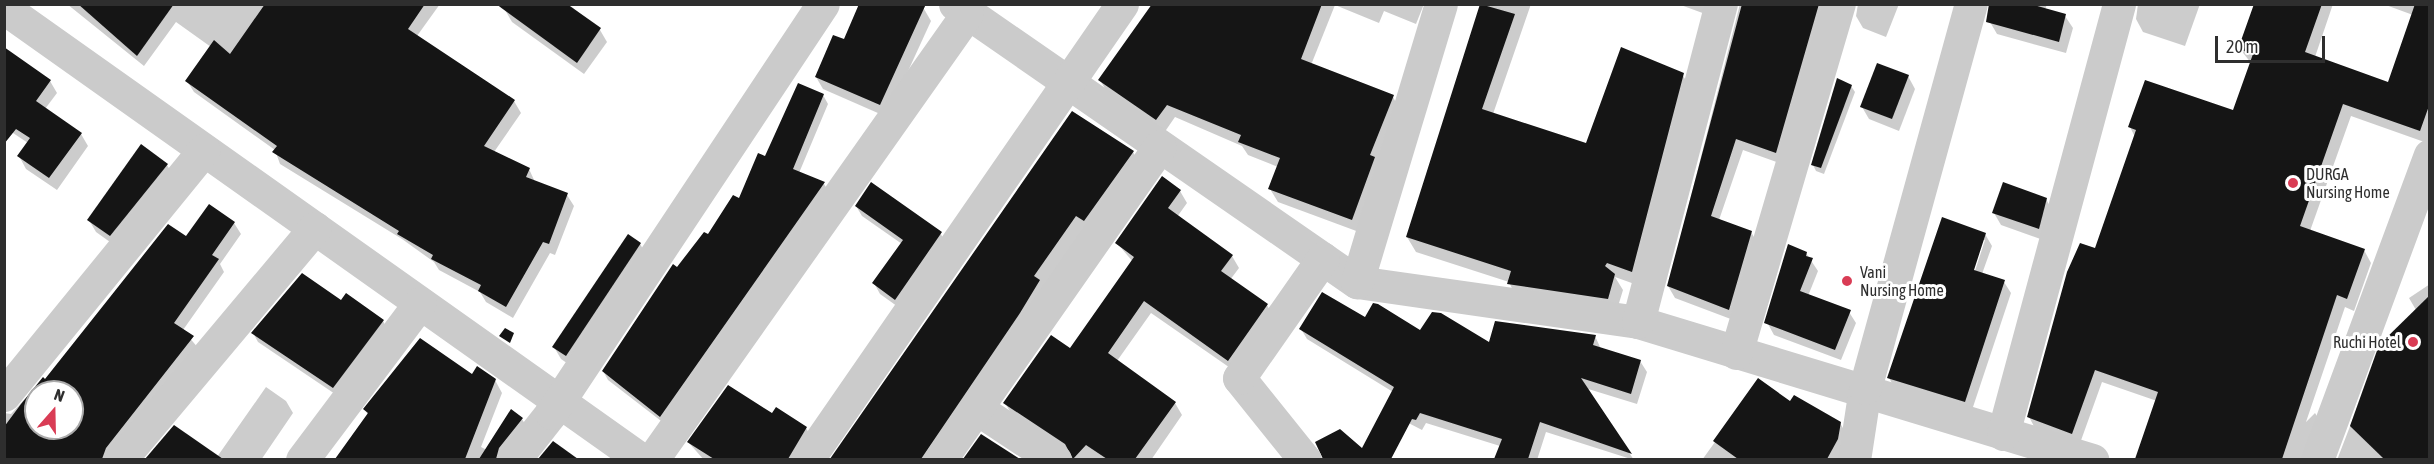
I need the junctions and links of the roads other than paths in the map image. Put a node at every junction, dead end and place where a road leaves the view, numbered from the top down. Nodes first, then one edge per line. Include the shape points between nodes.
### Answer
1 (823, 4) edge
2 (1122, 4) edge
3 (1441, 4) edge
4 (1721, 4) edge
5 (1839, 4) edge
6 (1971, 4) edge
7 (2118, 4) edge
8 (5, 6) edge
9 (961, 9) edge
10 (1069, 84) junction
11 (1160, 146) junction
12 (204, 150) junction
13 (2430, 155) edge
14 (315, 228) junction
15 (1323, 258) junction
16 (1357, 282) junction
17 (420, 303) junction
18 (1638, 322) junction
19 (1736, 353) junction
20 (1865, 388) junction
21 (4, 395) edge
22 (558, 400) junction
23 (976, 408) junction
24 (2003, 434) junction
25 (120, 459) edge
26 (302, 459) edge
27 (514, 459) edge
28 (642, 459) edge
29 (652, 459) edge
30 (807, 459) edge
31 (940, 459) edge
32 (1054, 459) edge
33 (1305, 459) edge
34 (1854, 459) edge
35 (2092, 459) edge
36 (2317, 459) edge

1 - 22 street
2 - 10 street
3 - 16 street
4 - 18 street
5 - 19 street
6 - 20 street
7 - 24 street
8 - 12 street
9 - 10 street
9 - 29 street
10 - 11 street
10 - 30 street
11 - 15 street
11 - 23 street
12 - 14 street
12 - 21 street
13 - 36 street
14 - 17 street
14 - 25 street
15 - 16 street
15 - 33 street via 1239,378
16 - 18 street
17 - 22 street
17 - 26 street
18 - 19 street
19 - 20 street
20 - 24 street
20 - 34 street
22 - 27 street
22 - 28 street
23 - 31 street
23 - 32 street
24 - 35 street

